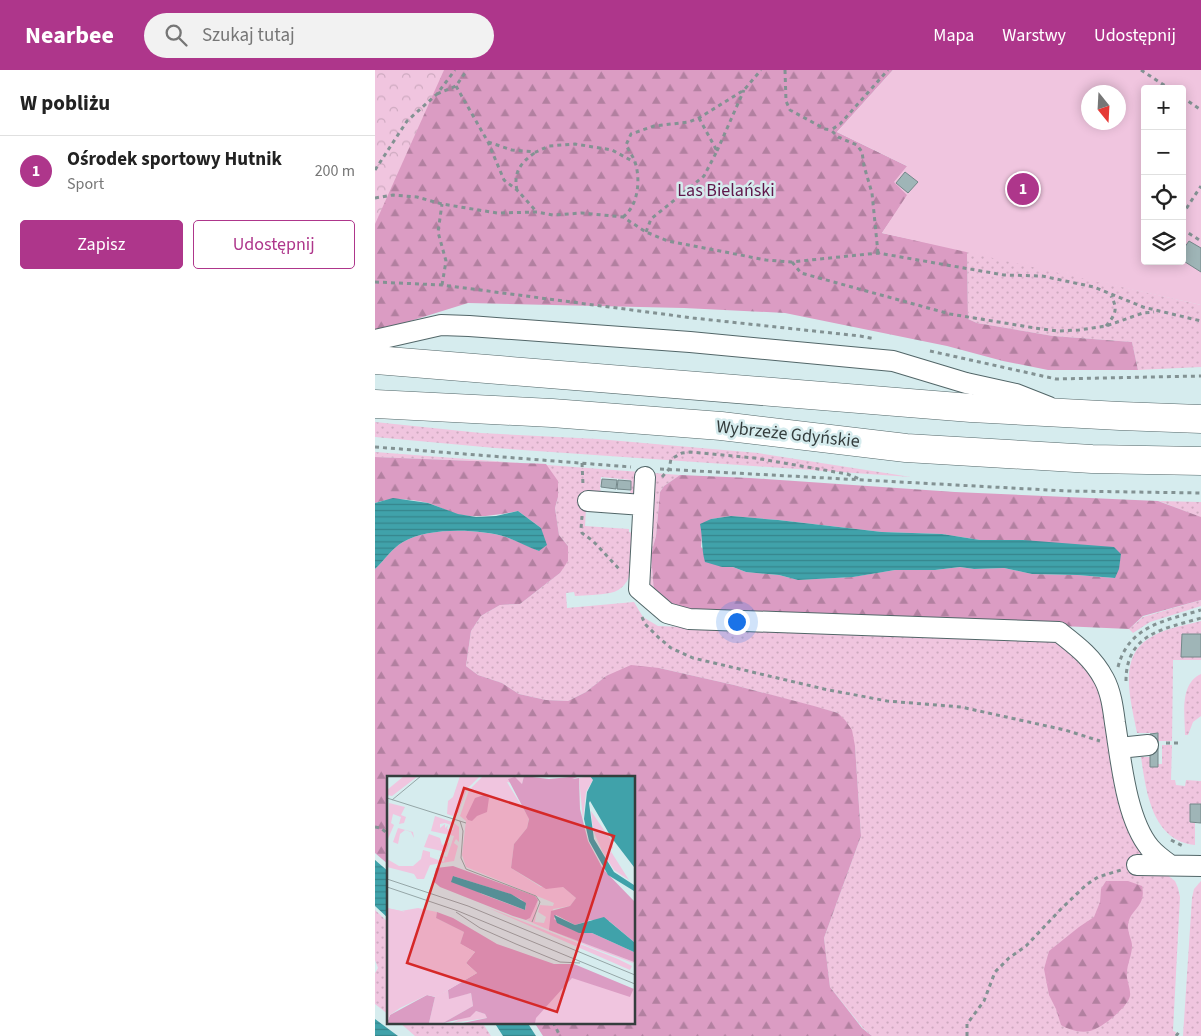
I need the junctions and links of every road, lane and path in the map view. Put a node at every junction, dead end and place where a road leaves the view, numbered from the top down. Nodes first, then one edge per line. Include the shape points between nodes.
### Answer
1 (455, 70) edge
2 (467, 70) edge
3 (761, 70) edge
4 (785, 70) edge
5 (888, 70) edge
6 (1141, 70) edge
7 (1164, 85) edge
8 (456, 86) junction
9 (744, 90) junction
10 (437, 94) junction
11 (1186, 100) edge
12 (1201, 110) edge
13 (699, 118) junction
14 (831, 130) junction
15 (488, 142) junction
16 (717, 151) junction
17 (536, 152) junction
18 (635, 162) junction
19 (375, 170) edge
20 (1201, 186) edge
21 (517, 190) junction
22 (375, 198) edge
23 (442, 204) junction
24 (1186, 209) edge
25 (537, 212) junction
26 (623, 217) junction
27 (646, 232) junction
28 (1186, 232) edge
29 (1201, 241) edge
30 (878, 254) junction
31 (791, 262) junction
32 (375, 282) edge
33 (442, 285) junction
34 (1111, 295) junction
35 (1157, 311) junction
36 (1201, 320) edge
37 (1106, 326) junction
38 (375, 340) edge
39 (878, 340) dead end
40 (923, 350) dead end
41 (375, 360) edge
42 (1201, 376) edge
43 (375, 404) edge
44 (1062, 413) junction
45 (1201, 419) edge
46 (375, 447) edge
47 (1201, 461) edge
48 (582, 463) junction
49 (669, 469) junction
50 (648, 471) junction
51 (865, 481) junction
52 (1201, 493) edge
53 (585, 501) junction
54 (643, 505) junction
55 (639, 589) junction
56 (1148, 745) dead end
57 (1119, 748) junction
58 (375, 827) edge
59 (387, 832) edge
60 (1137, 864) joint
61 (1170, 865) junction
62 (1201, 866) edge
63 (554, 1024) edge
64 (1179, 1032) dead end
65 (560, 1036) edge
66 (967, 1036) edge
67 (1176, 1036) edge

1 - 10 path
2 - 8 path
3 - 9 path
4 - 14 path via 786,101 790,110
5 - 14 path
6 - 7 path
8 - 10 path
8 - 15 path
9 - 13 path
9 - 16 path
10 - 19 path via 407,121
11 - 12 path
13 - 16 path
13 - 18 path via 654,126 631,134 626,145
14 - 30 path via 857,145 862,152 872,193
15 - 17 path via 512,150
15 - 21 path via 504,180
16 - 27 path via 704,176 651,219
17 - 18 path via 549,146 575,144 612,150
17 - 21 path via 518,169
18 - 26 path via 639,180 635,200 630,212
20 - 24 path
21 - 25 path
22 - 23 path via 393,195 417,197
23 - 25 path via 497,213
23 - 33 path via 438,232 446,261
25 - 26 path
26 - 27 path
27 - 31 path via 668,241
28 - 29 path
30 - 31 path
30 - 34 path via 1004,275 1042,276 1094,287
31 - 37 path via 801,273 949,314 1058,330
32 - 33 path
33 - 39 path
34 - 35 path
34 - 37 path via 1116,306
35 - 36 path
35 - 37 path
38 - 44 lane via 441,325 469,326 893,361 1015,394
40 - 42 path via 1056,379
41 - 44 highway
43 - 47 highway, Wybrzeże Gdyńskie via 721,426 906,448
44 - 45 highway
46 - 48 path
48 - 50 path
48 - 53 path
49 - 50 path
49 - 51 path
49 - 51 path via 671,459 690,452 755,458 847,474
50 - 54 lane
51 - 52 path via 1067,491
53 - 54 lane
53 - 55 path via 582,533
54 - 55 lane
55 - 57 path via 638,606 645,624 671,648 693,658 893,702 961,707 1065,730
55 - 57 lane via 667,613 689,619 1059,632 1085,652 1105,680
56 - 57 lane
57 - 61 lane via 1128,799 1142,836 1148,847
58 - 59 path
60 - 61 lane
60 - 66 path via 1098,877 1086,885 1026,946 995,972 984,1000 967,1024
61 - 62 lane
63 - 65 path
64 - 67 path

